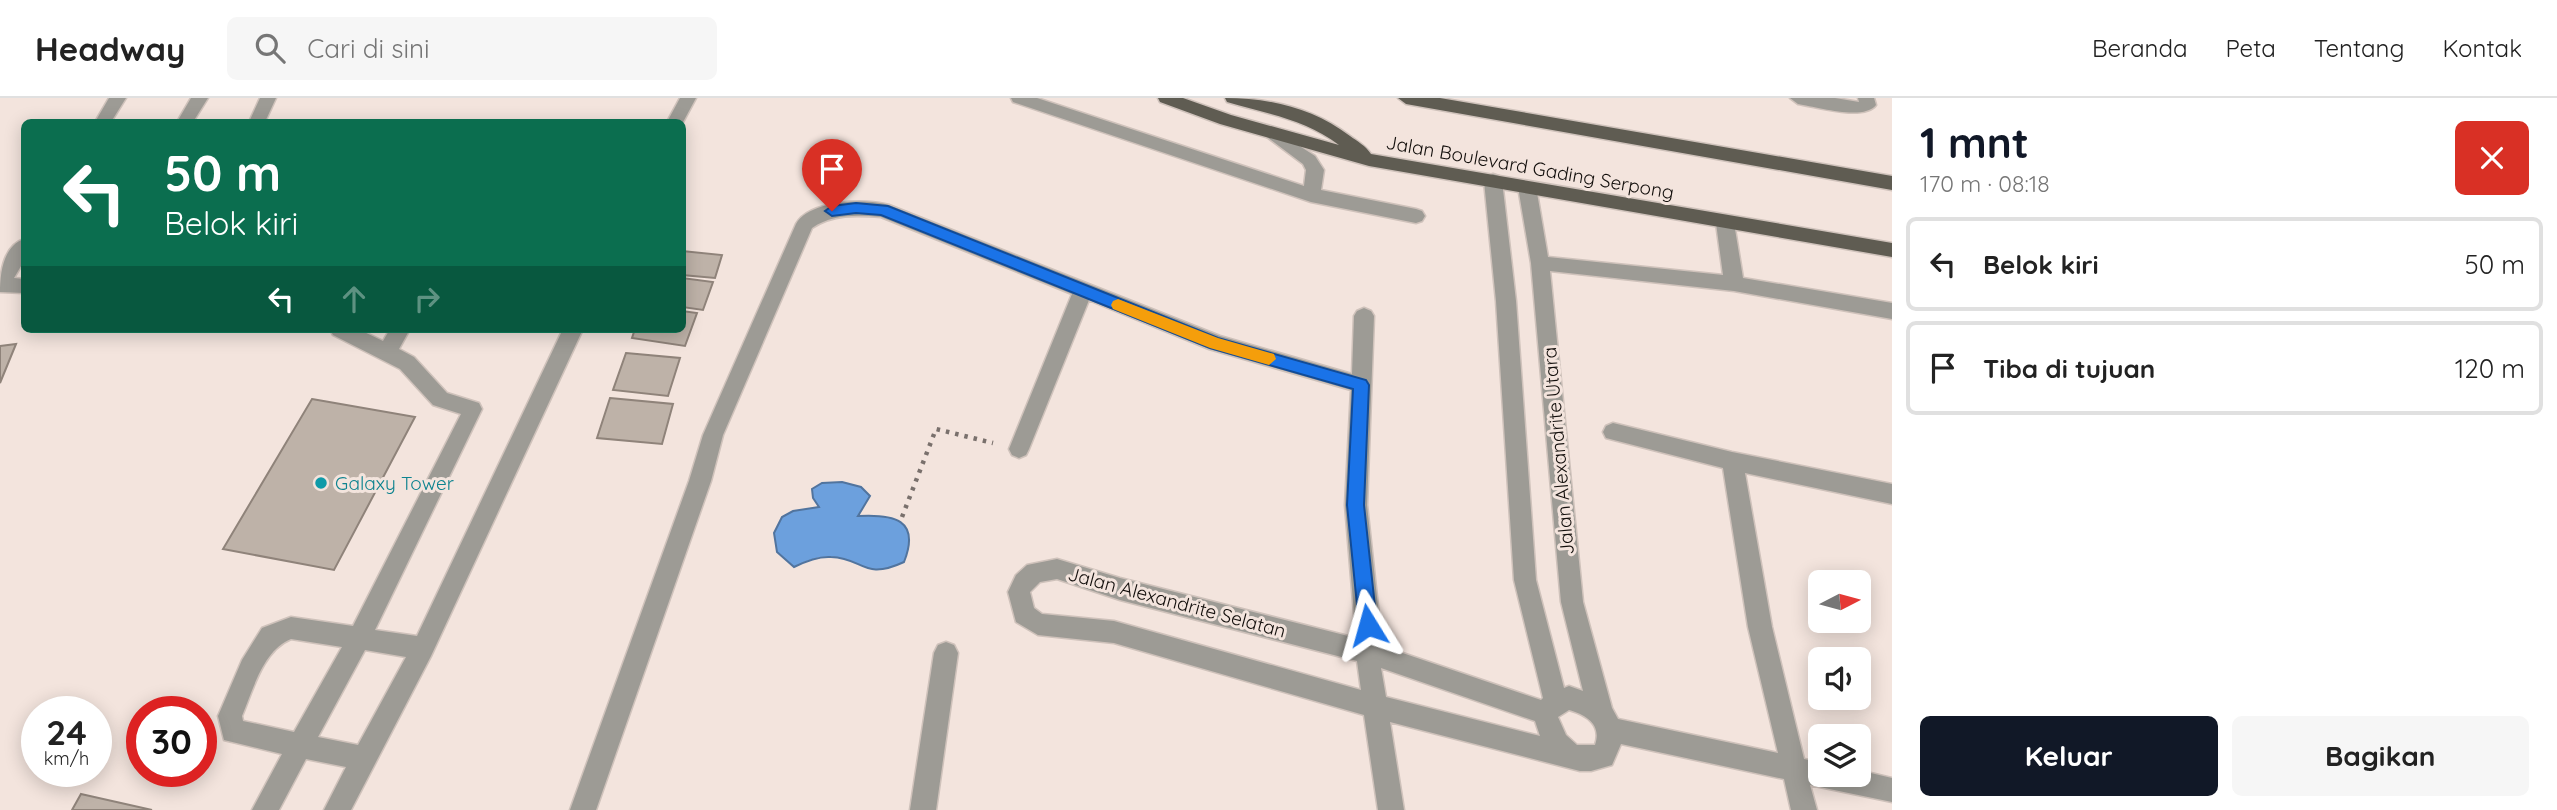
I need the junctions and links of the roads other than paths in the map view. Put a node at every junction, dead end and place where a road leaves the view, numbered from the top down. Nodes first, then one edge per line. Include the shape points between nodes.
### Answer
1 (118, 98) edge
2 (200, 98) edge
3 (268, 98) edge
4 (688, 98) edge
5 (1019, 98) edge
6 (1166, 98) edge
7 (1233, 98) edge
8 (1406, 98) edge
9 (1798, 98) edge
10 (1866, 98) edge
11 (1434, 101) edge
12 (105, 119) edge
13 (187, 119) edge
14 (258, 119) edge
15 (677, 119) edge
16 (1272, 134) junction
17 (1370, 160) junction
18 (1493, 181) junction
19 (1892, 183) edge
20 (1527, 187) junction
21 (1311, 195) junction
22 (1416, 216) dead end
23 (1725, 223) junction
24 (1892, 250) edge
25 (21, 251) edge
26 (1540, 263) junction
27 (1734, 284) junction
28 (0, 285) edge
29 (21, 286) edge
30 (1083, 291) junction
31 (1892, 311) edge
32 (1364, 316) dead end
33 (348, 333) edge
34 (398, 333) edge
35 (571, 333) edge
36 (387, 352) junction
37 (1361, 385) junction
38 (1613, 432) dead end
39 (1019, 449) road end
40 (1732, 461) junction
41 (1892, 494) edge
42 (359, 638) junction
43 (423, 648) junction
44 (1367, 652) junction
45 (946, 653) dead end
46 (1376, 705) junction
47 (1550, 708) junction
48 (1606, 721) junction
49 (299, 746) junction
50 (1572, 756) junction
51 (364, 760) junction
52 (1796, 771) junction
53 (1892, 790) edge
54 (265, 810) edge
55 (337, 810) edge
56 (583, 810) edge
57 (923, 810) edge
58 (1391, 810) edge
59 (1804, 810) edge

1 - 12 street
2 - 13 street
3 - 14 street
4 - 15 street
5 - 21 street
6 - 16 main road, Jalan Boulevard Gading Serpong
7 - 17 main road via 1327,127
8 - 11 main road
9 - 10 street via 1861,108 1868,105
11 - 19 main road
16 - 17 main road, Jalan Boulevard Gading Serpong
16 - 21 street via 1309,160 1315,170
17 - 18 main road, Jalan Boulevard Gading Serpong
18 - 20 main road, Jalan Boulevard Gading Serpong
18 - 47 street, Jalan Alexandrite Utara via 1525,580
20 - 23 main road, Jalan Boulevard Gading Serpong
20 - 26 street, Jalan Alexandrite Utara
21 - 22 street
23 - 24 main road, Jalan Boulevard Gading Serpong
23 - 27 street
25 - 28 street
26 - 27 street
26 - 48 street, Jalan Alexandrite Utara via 1572,602
27 - 31 street
28 - 29 street
30 - 37 street via 1216,343
30 - 39 street
30 - 56 street via 883,210 832,211 817,214 804,224 713,435
32 - 37 street
33 - 36 street
34 - 36 street
35 - 43 street
36 - 42 street via 407,363 440,399 472,409
37 - 44 street via 1356,505
38 - 40 street
40 - 41 street
40 - 52 street via 1760,626
42 - 43 street
42 - 49 street
42 - 49 street via 291,628 270,636 250,668 230,716 233,730
43 - 51 street
44 - 46 street
44 - 46 street, Jalan Alexandrite Selatan via 1057,569 1035,572 1019,592 1024,614 1038,624 1114,632
44 - 47 street, Jalan Alexandrite Selatan
45 - 57 street
46 - 50 street, Jalan Alexandrite Selatan
46 - 58 street
47 - 48 street via 1569,698 1587,702
47 - 50 street via 1548,729 1557,745
48 - 50 street via 1611,744 1604,756 1589,761
48 - 52 street
49 - 51 street
49 - 54 street
51 - 55 street
52 - 53 street
52 - 59 street

